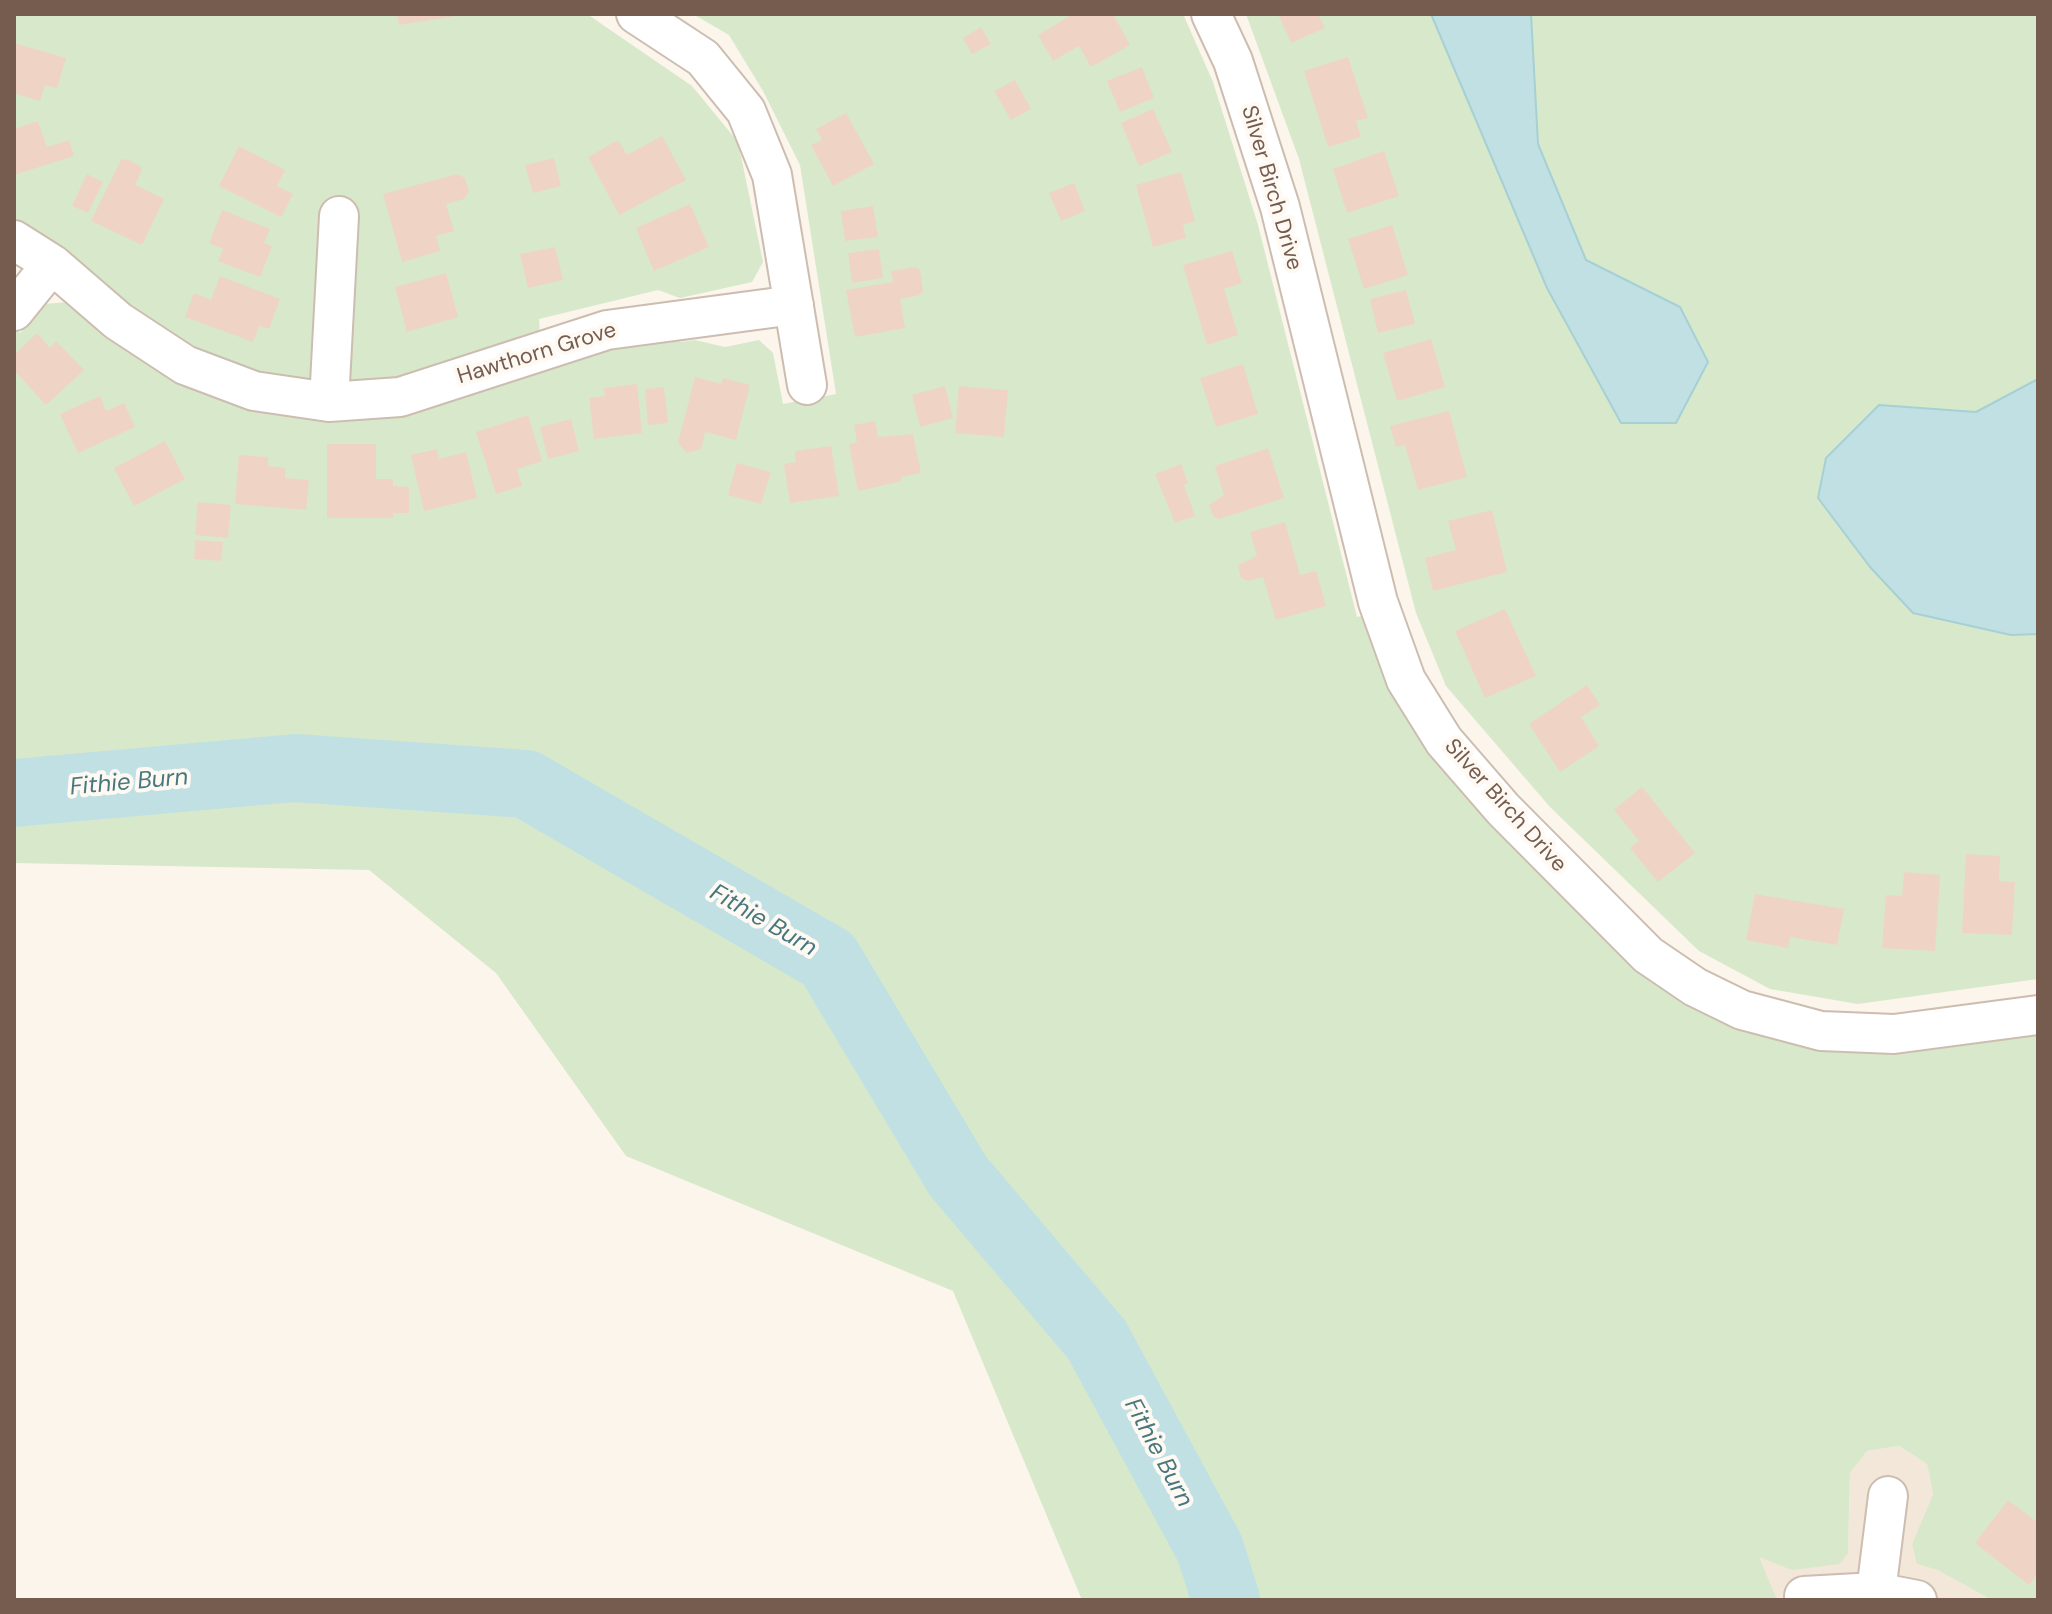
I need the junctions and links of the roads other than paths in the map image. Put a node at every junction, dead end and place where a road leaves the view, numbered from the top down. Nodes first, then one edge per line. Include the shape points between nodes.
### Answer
1 (636, 14) edge
2 (1211, 14) edge
3 (339, 216) dead end
4 (14, 240) edge
5 (52, 264) junction
6 (794, 305) junction
7 (14, 311) edge
8 (807, 385) dead end
9 (329, 402) junction
10 (2038, 1015) edge
11 (1888, 1496) dead end
12 (1876, 1592) junction
13 (1804, 1596) dead end
14 (1917, 1600) edge

1 - 6 street via 703,58 746,111 772,175
2 - 10 street, Silver Birch Drive via 1233,61 1280,207 1378,602 1406,680 1444,741 1503,809 1648,955 1742,1010 1821,1031 1894,1034
3 - 9 street
4 - 5 street, Hawthorn Grove
5 - 7 street
5 - 9 street, Hawthorn Grove via 118,321 185,365 254,391
6 - 8 street
6 - 9 street, Hawthorn Grove via 607,330 400,397
11 - 12 street
12 - 13 street
12 - 14 street

